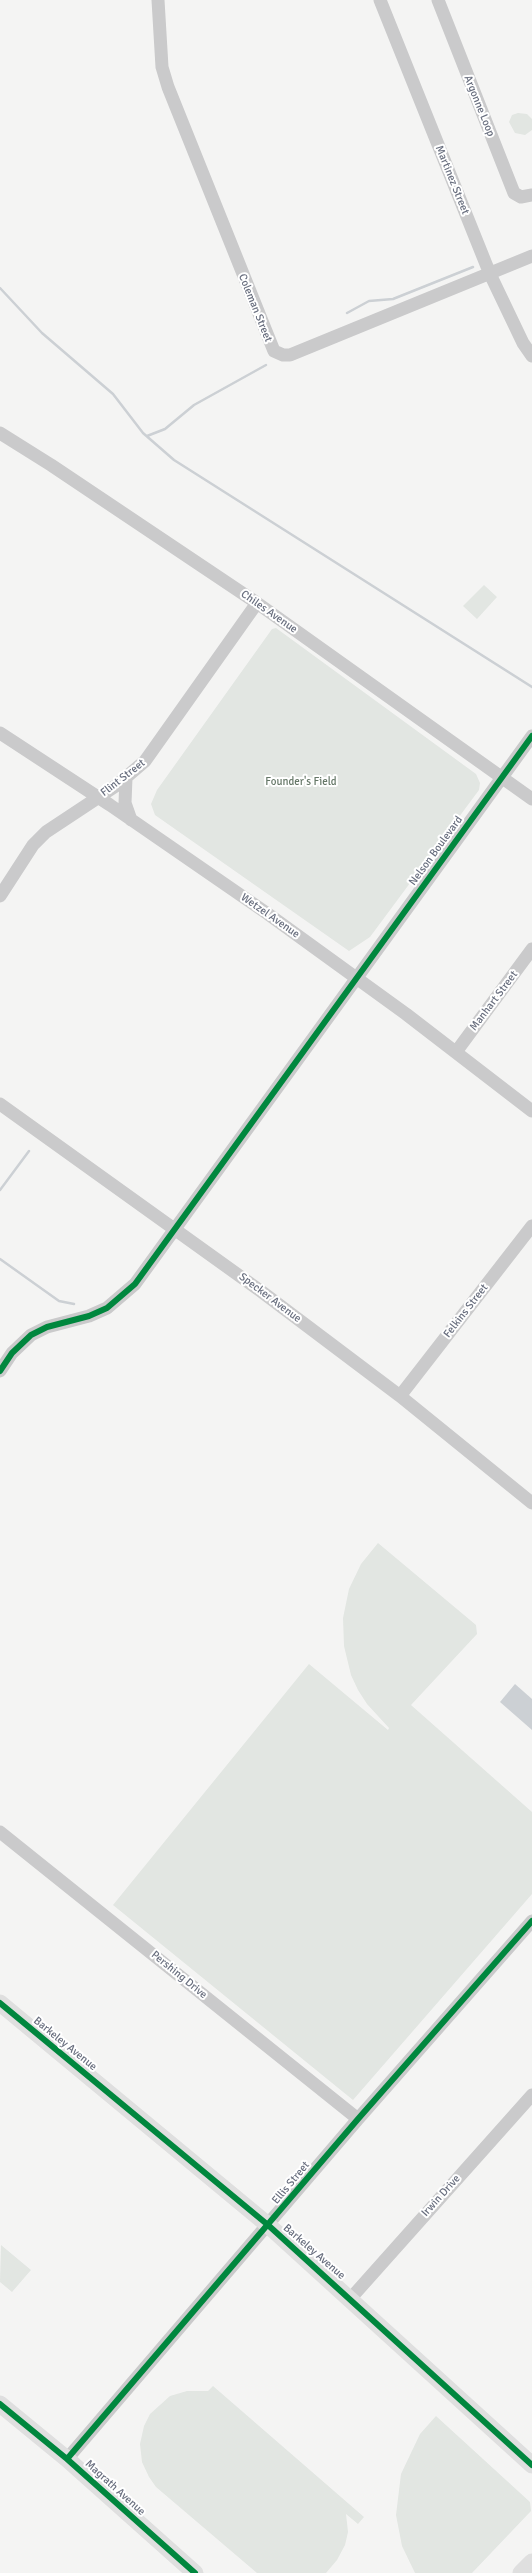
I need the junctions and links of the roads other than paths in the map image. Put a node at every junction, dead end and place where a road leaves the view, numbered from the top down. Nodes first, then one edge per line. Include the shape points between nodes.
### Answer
1 (158, 0) edge
2 (380, 0) edge
3 (438, 0) edge
4 (532, 195) edge
5 (532, 256) edge
6 (490, 274) junction
7 (532, 356) edge
8 (0, 434) edge
9 (257, 603) junction
10 (0, 733) edge
11 (532, 736) edge
12 (503, 777) junction
13 (126, 778) junction
14 (98, 797) junction
15 (532, 799) edge
16 (131, 820) junction
17 (0, 896) edge
18 (532, 949) edge
19 (356, 978) junction
20 (456, 1052) junction
21 (0, 1104) edge
22 (532, 1111) edge
23 (532, 1226) edge
24 (175, 1227) junction
25 (0, 1371) edge
26 (400, 1396) junction
27 (532, 1502) edge
28 (0, 1832) edge
29 (532, 1921) edge
30 (0, 2003) edge
31 (532, 2095) edge
32 (358, 2119) junction
33 (268, 2225) junction
34 (350, 2298) junction
35 (0, 2404) edge
36 (67, 2458) junction
37 (532, 2465) edge
38 (532, 2562) edge
39 (195, 2573) edge
40 (521, 2573) edge

1 - 6 street, Coleman Street via 162,67 168,87 274,351 290,355
2 - 6 street, Martinez Street
3 - 4 street, Argonne Loop via 514,193 521,197
5 - 6 street, Coleman Street
6 - 7 street, Martinez Street via 523,344
8 - 9 street, Chiles Avenue via 51,464
9 - 12 street, Chiles Avenue
9 - 13 street, Flint Street via 159,744 146,761
10 - 14 street, Wetzel Avenue
11 - 12 street, Nelson Boulevard
12 - 15 street, Chiles Avenue
12 - 19 street, Nelson Boulevard
13 - 14 street, Flint Street
13 - 16 street via 124,803
14 - 16 street, Wetzel Avenue
14 - 17 street, Flint Street via 38,839
16 - 19 street, Wetzel Avenue
18 - 20 street, Manhart Street
19 - 20 street, Wetzel Avenue
19 - 24 street, Nelson Boulevard
20 - 22 street, Wetzel Avenue
21 - 24 street, Specker Avenue
23 - 26 street, Felkins Street
24 - 25 street via 135,1284 116,1302 89,1316 47,1327 31,1335 12,1353
24 - 26 street, Specker Avenue
26 - 27 street, Specker Avenue
28 - 32 street, Pershing Drive
29 - 32 street, Ellis Street
30 - 33 main road, Barkeley Avenue
31 - 34 street, Irwin Drive
32 - 33 street, Ellis Street
33 - 34 main road, Barkeley Avenue
33 - 36 street, Ellis Street
34 - 37 main road, Barkeley Avenue
35 - 36 main road, Magrath Avenue
36 - 39 main road, Magrath Avenue
38 - 40 main road

